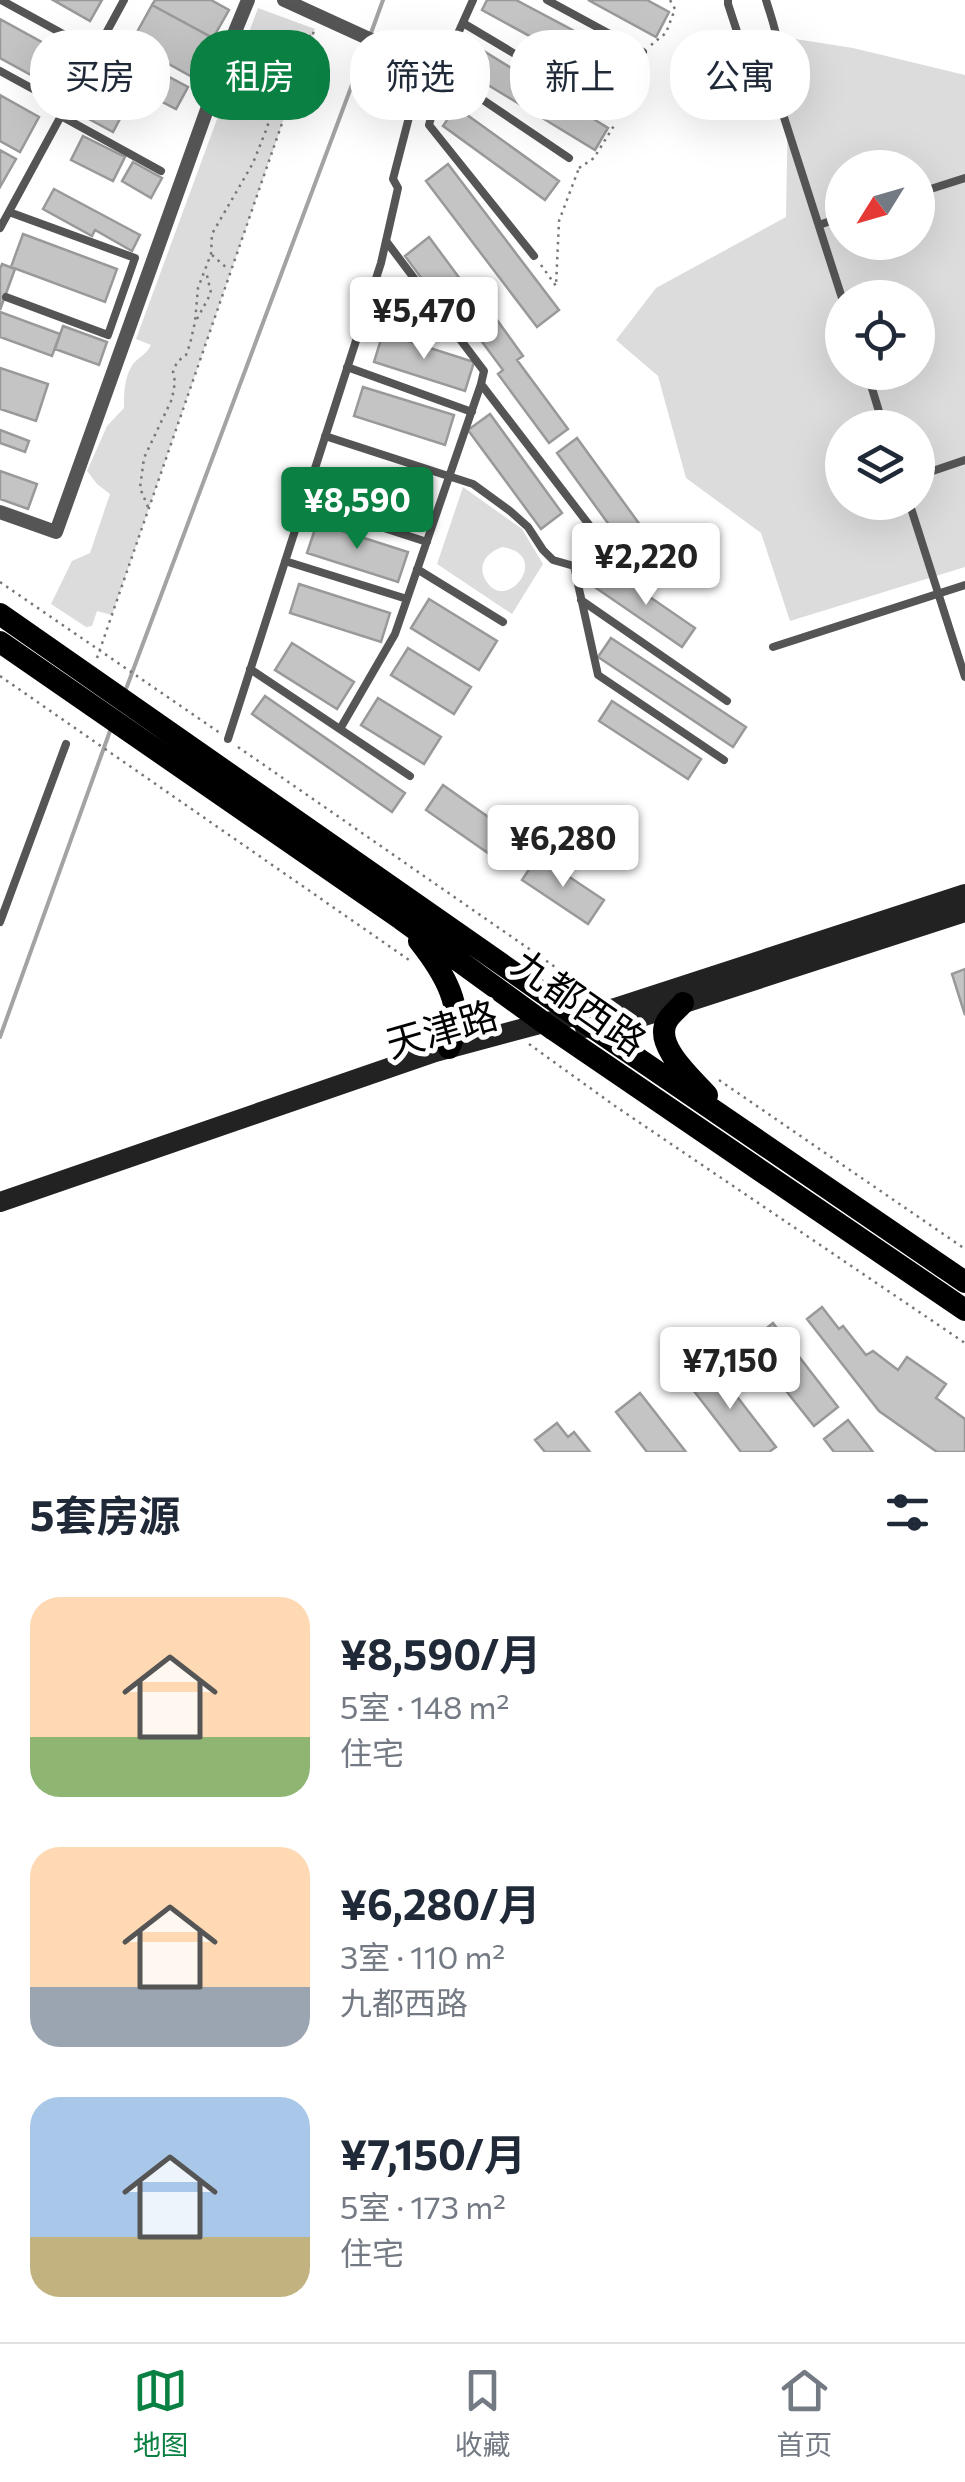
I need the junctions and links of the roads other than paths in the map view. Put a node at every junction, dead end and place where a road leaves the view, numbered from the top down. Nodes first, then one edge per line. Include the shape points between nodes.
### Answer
1 (1, 0) edge
2 (124, 0) edge
3 (248, 0) edge
4 (284, 0) edge
5 (473, 0) edge
6 (547, 0) edge
7 (728, 0) edge
8 (766, 0) edge
9 (463, 23) junction
10 (56, 30) edge
11 (108, 30) edge
12 (460, 30) edge
13 (602, 30) edge
14 (736, 30) edge
15 (775, 30) edge
16 (350, 31) edge
17 (510, 51) edge
18 (0, 71) edge
19 (30, 87) edge
20 (490, 104) edge
21 (59, 120) edge
22 (68, 120) edge
23 (409, 120) edge
24 (430, 120) edge
25 (785, 120) edge
26 (570, 158) dead end
27 (160, 171) dead end
28 (965, 178) edge
29 (935, 188) edge
30 (9, 212) junction
31 (825, 223) edge
32 (819, 225) junction
33 (0, 228) edge
34 (386, 242) junction
35 (534, 256) road end
36 (836, 280) edge
37 (6, 297) dead end
38 (347, 367) junction
39 (481, 384) junction
40 (472, 412) junction
41 (325, 436) junction
42 (965, 460) edge
43 (935, 470) edge
44 (450, 475) junction
45 (304, 502) junction
46 (0, 512) edge
47 (915, 520) edge
48 (427, 542) junction
49 (285, 561) junction
50 (574, 566) junction
51 (418, 569) junction
52 (965, 585) edge
53 (938, 594) junction
54 (407, 599) junction
55 (581, 600) junction
56 (0, 614) edge
57 (503, 622) dead end
58 (0, 642) edge
59 (773, 647) dead end
60 (250, 669) junction
61 (965, 676) edge
62 (91, 686) junction
63 (726, 700) dead end
64 (340, 729) junction
65 (228, 739) road end
66 (66, 744) dead end
67 (724, 760) dead end
68 (410, 776) dead end
69 (965, 894) edge
70 (965, 912) edge
71 (401, 919) junction
72 (0, 922) edge
73 (683, 1003) junction
74 (584, 1021) junction
75 (552, 1028) junction
76 (521, 1037) junction
77 (449, 1048) junction
78 (729, 1120) junction
79 (2, 1205) edge
80 (965, 1282) edge
81 (965, 1310) edge

1 - 10 lane
2 - 11 lane
3 - 46 street via 56,532
4 - 16 street
5 - 9 lane
6 - 13 lane
7 - 14 lane
8 - 15 lane
9 - 12 lane
9 - 17 lane
18 - 19 lane
20 - 26 lane
21 - 30 lane
22 - 27 lane
23 - 34 lane
24 - 35 lane
25 - 32 lane
28 - 29 lane
30 - 33 lane
30 - 37 lane via 136,258 108,335
31 - 32 lane
32 - 36 lane
34 - 38 lane
34 - 39 lane via 484,371
38 - 40 lane
38 - 41 lane
39 - 40 lane
39 - 50 lane via 603,543
40 - 44 lane
41 - 44 lane
41 - 45 lane
42 - 43 lane
44 - 48 lane
44 - 50 lane via 510,510 553,560
45 - 48 lane
45 - 49 lane
47 - 53 lane
48 - 51 lane
49 - 54 lane
49 - 60 lane
50 - 55 lane
51 - 54 lane
51 - 57 lane
52 - 53 lane
53 - 59 lane
53 - 61 lane
54 - 64 lane via 395,634
55 - 63 lane
55 - 67 lane via 598,675
56 - 62 main road
58 - 62 main road
60 - 64 lane
60 - 65 lane
62 - 71 main road, 九都西路 via 156,750
62 - 74 main road, 九都西路 via 163,726
64 - 68 lane
66 - 72 lane
69 - 74 main road, 天津路
70 - 73 main road, 天津路
71 - 75 main road, 九都西路
71 - 77 main road via 454,998
73 - 74 main road, 天津路 via 632,1020
73 - 78 main road via 662,1036
74 - 75 main road, 天津路
74 - 78 main road, 九都西路
75 - 76 main road, 天津路
75 - 81 main road, 九都西路
76 - 77 main road, 天津路
76 - 79 main road, 天津路
77 - 79 main road, 天津路
78 - 80 main road, 九都西路

